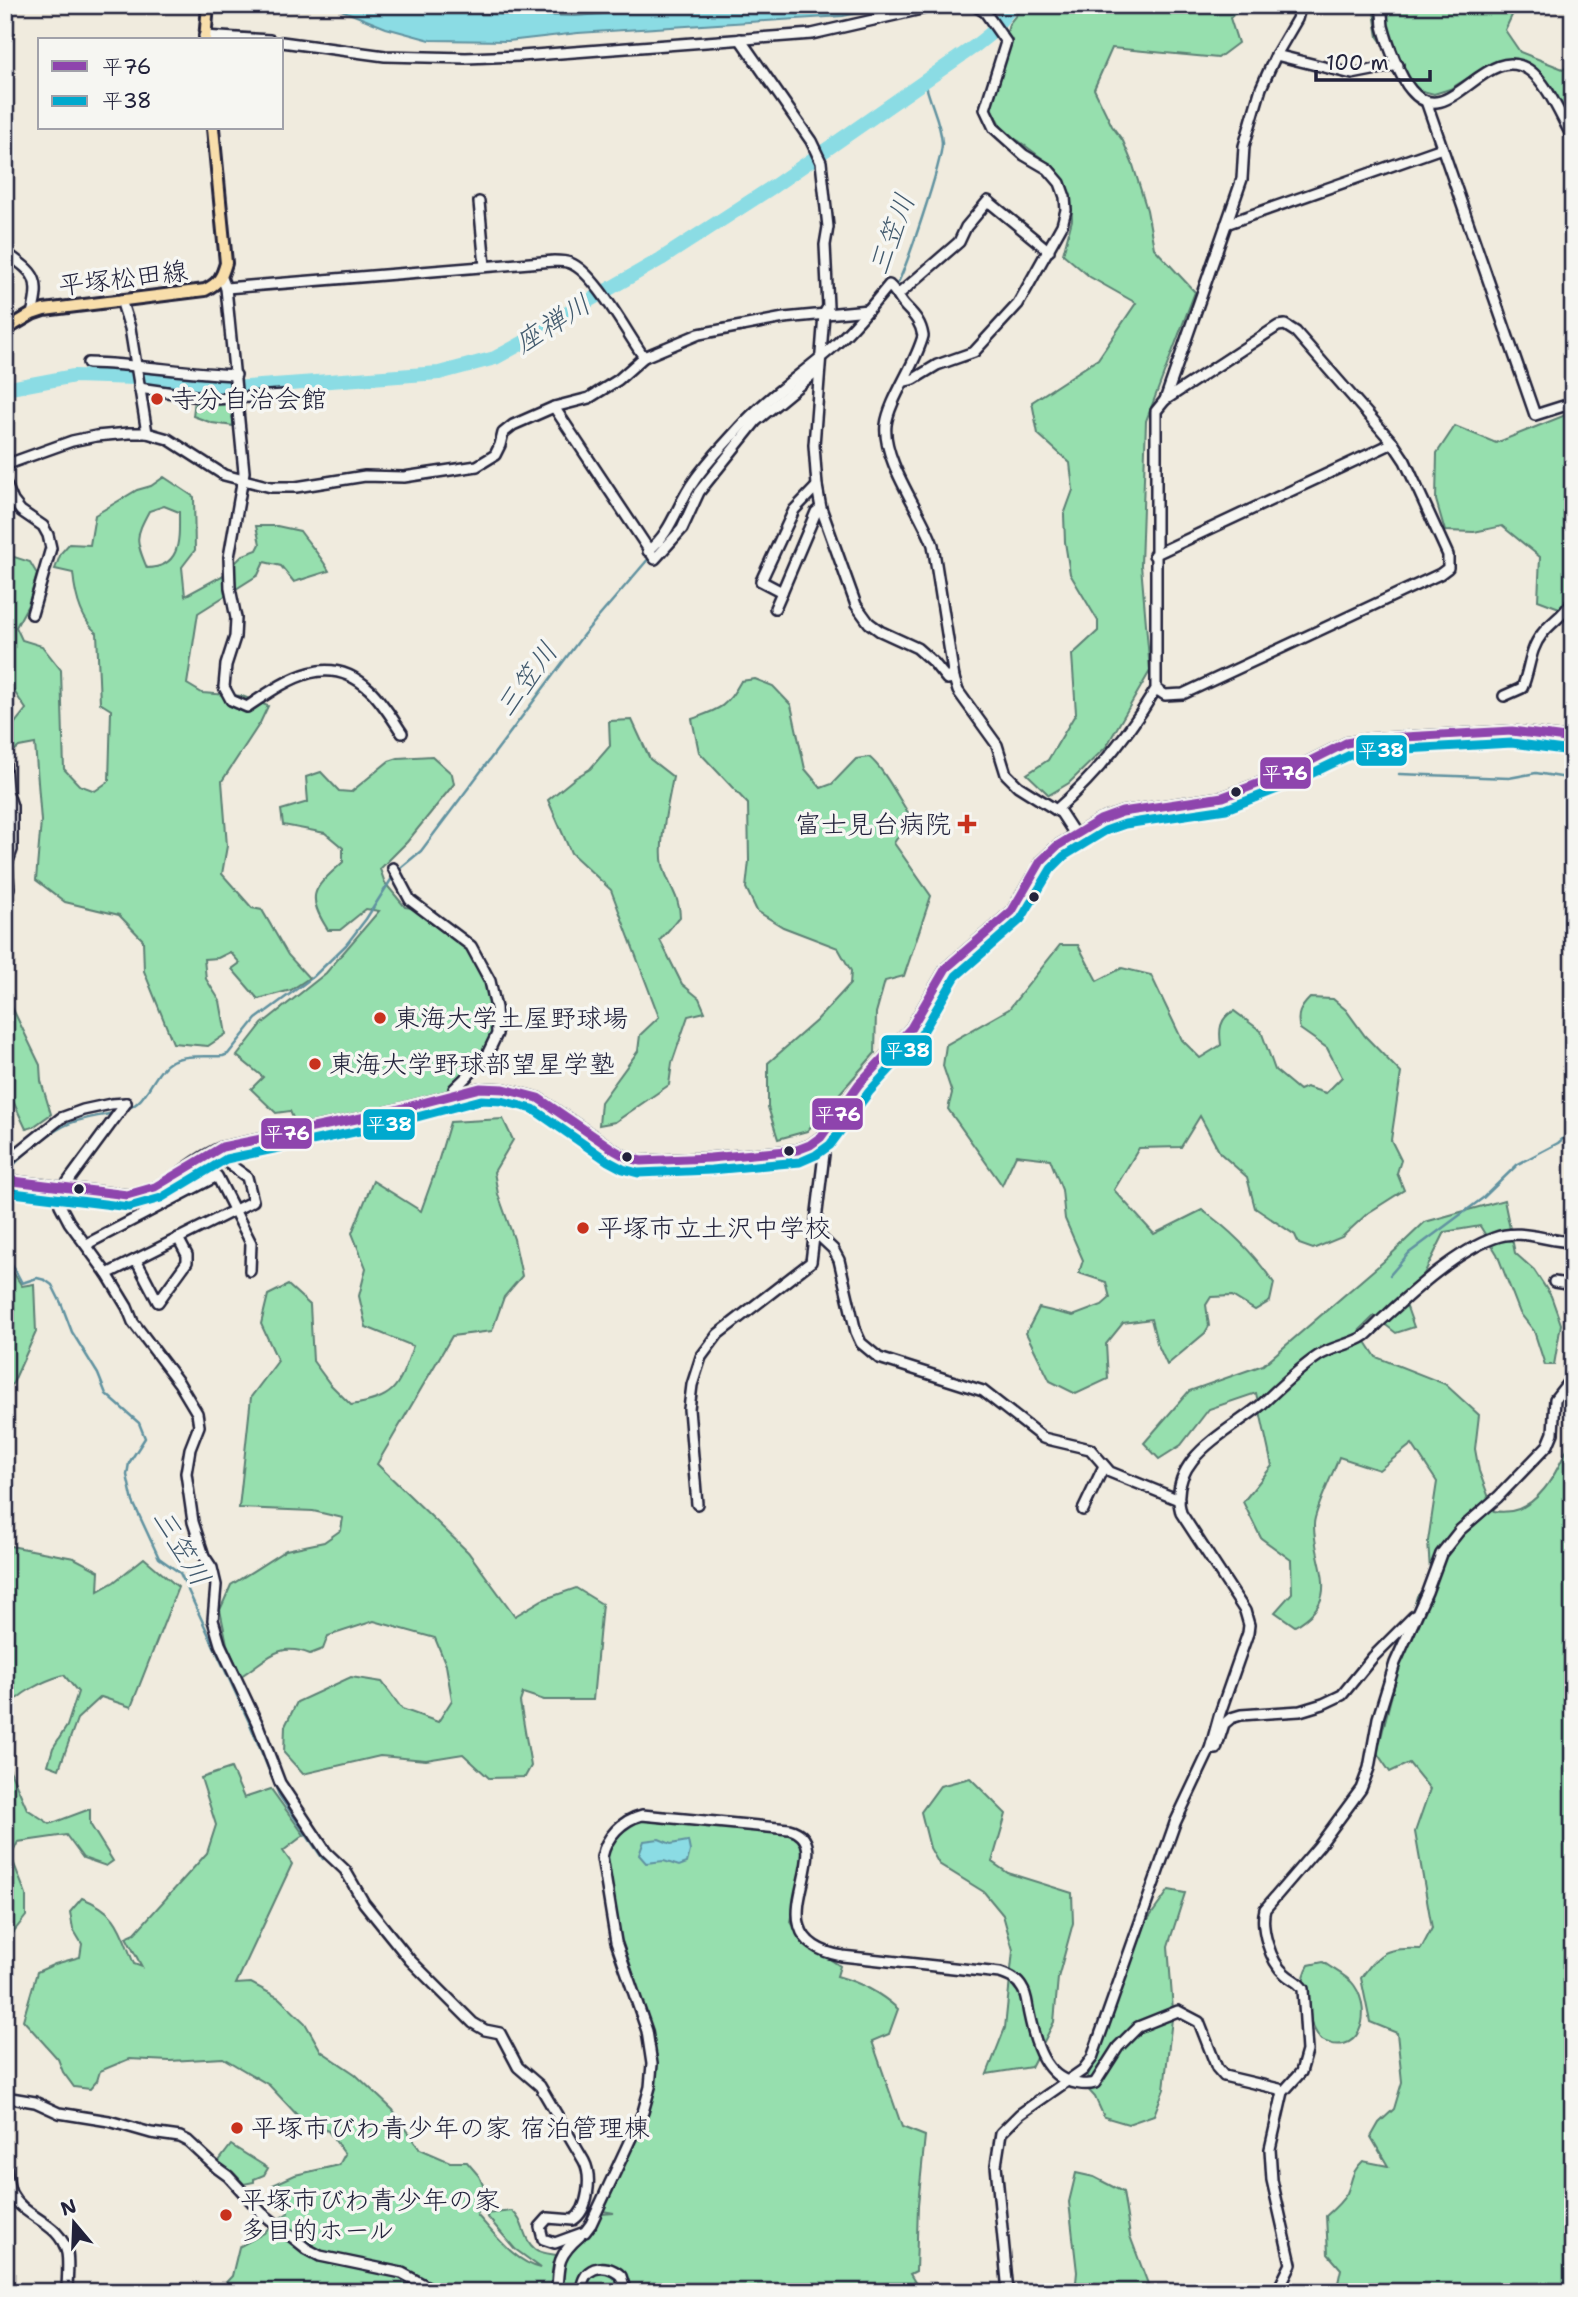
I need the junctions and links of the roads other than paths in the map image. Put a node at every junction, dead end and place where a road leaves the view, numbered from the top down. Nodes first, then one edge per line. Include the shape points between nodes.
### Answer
1 (208, 5) edge
2 (939, 5) edge
3 (974, 5) edge
4 (1301, 5) edge
5 (1380, 5) edge
6 (204, 38) edge
7 (740, 40) junction
8 (284, 42) edge
9 (1276, 55) junction
10 (1398, 65) junction
11 (1426, 101) junction
12 (213, 130) edge
13 (1573, 138) edge
14 (1442, 148) junction
15 (479, 202) dead end
16 (1226, 224) junction
17 (1049, 251) junction
18 (5, 252) edge
19 (485, 266) junction
20 (224, 283) junction
21 (899, 294) junction
22 (121, 300) junction
23 (868, 310) junction
24 (32, 314) junction
25 (824, 314) junction
26 (5, 330) edge
27 (820, 356) junction
28 (644, 357) junction
29 (88, 363) dead end
30 (136, 366) junction
31 (819, 368) junction
32 (236, 375) junction
33 (905, 381) junction
34 (139, 388) junction
35 (285, 395) dead end
36 (237, 397) junction
37 (1165, 400) junction
38 (1573, 403) edge
39 (554, 407) junction
40 (147, 433) junction
41 (1394, 443) junction
42 (5, 465) edge
43 (244, 481) junction
44 (5, 482) edge
45 (817, 486) junction
46 (821, 508) junction
47 (648, 551) junction
48 (1154, 555) junction
49 (782, 592) junction
50 (1573, 600) edge
51 (775, 608) dead end
52 (32, 614) dead end
53 (949, 655) junction
54 (934, 663) junction
55 (954, 678) junction
56 (1156, 689) junction
57 (1504, 696) dead end
58 (402, 733) dead end
59 (1573, 739) edge
60 (5, 762) edge
61 (1056, 810) junction
62 (1074, 833) junction
63 (6, 864) edge
64 (393, 868) dead end
65 (9, 888) dead end
66 (455, 1093) junction
67 (821, 1137) junction
68 (222, 1147) junction
69 (5, 1163) edge
70 (8, 1180) edge
71 (64, 1187) junction
72 (233, 1210) junction
73 (816, 1233) junction
74 (178, 1238) junction
75 (1573, 1242) edge
76 (87, 1244) junction
77 (136, 1260) junction
78 (250, 1271) dead end
79 (107, 1274) junction
80 (1554, 1282) dead end
81 (1573, 1285) edge
82 (1573, 1376) edge
83 (1104, 1465) junction
84 (1179, 1500) junction
85 (697, 1504) dead end
86 (1083, 1510) dead end
87 (1418, 1613) junction
88 (1210, 1749) junction
89 (1069, 2081) junction
90 (1283, 2092) junction
91 (6, 2100) edge
92 (5, 2160) edge
93 (585, 2232) junction
94 (67, 2292) edge
95 (437, 2292) edge
96 (557, 2292) edge
97 (582, 2292) edge
98 (626, 2292) edge
99 (1008, 2292) edge
100 (1277, 2292) edge

1 - 6 main road
2 - 7 street via 812,34
3 - 17 street via 985,12 1006,46 985,108 994,128 1048,169 1065,197 1062,225
4 - 9 street
5 - 10 street
7 - 8 street via 466,58 385,56
7 - 25 street via 821,162 828,226 828,307
9 - 10 street via 1352,74
9 - 16 street via 1244,146 1242,179
10 - 11 street via 1411,91
11 - 13 street via 1452,97 1501,65 1522,67 1540,81
11 - 14 street
12 - 20 main road, 平塚松田線
14 - 16 street
14 - 38 street via 1535,415
15 - 19 street
16 - 37 street
17 - 21 street via 988,201 959,242
17 - 33 street via 1018,304 974,352
18 - 24 street via 35,276
19 - 20 street
19 - 28 street via 569,262 596,285
20 - 22 main road, 平塚松田線 via 205,290
20 - 32 street
21 - 23 street via 889,285
21 - 33 street via 921,325 923,336
22 - 24 main road, 平塚松田線
22 - 30 street
23 - 25 street
23 - 27 street
24 - 26 main road, 平塚松田線
25 - 27 street
25 - 28 street via 699,334
27 - 31 street
27 - 47 street via 740,427 694,481 660,542
28 - 39 street via 589,398
29 - 30 street
30 - 32 street
30 - 34 street
31 - 45 street via 814,445
31 - 47 street via 756,421 699,492 682,529 655,559
32 - 36 street
33 - 53 street via 886,425 887,449 933,545
34 - 36 street via 215,399
34 - 40 street
35 - 36 street
36 - 43 street
37 - 41 street via 1285,325
37 - 48 street via 1156,411
39 - 43 street via 513,425 503,433 495,455 477,466 296,487
39 - 47 street
40 - 42 street via 72,441
40 - 43 street via 168,439 225,475
41 - 48 street
41 - 56 street via 1448,555 1448,568 1184,694 1165,695
43 - 58 street via 229,557 236,618 224,687 231,700 247,707 296,676 339,672 372,691
44 - 52 street via 21,511 43,526 51,548
45 - 46 street
45 - 49 street via 794,510 761,581
46 - 49 street
46 - 54 street via 856,605 869,623
48 - 56 street
49 - 51 street
50 - 57 street via 1533,647 1522,688
53 - 54 street
53 - 55 street
54 - 55 street via 947,679
55 - 61 street via 958,691 997,745 1006,774
56 - 61 street via 1094,774
59 - 62 street via 1512,731 1346,743 1223,797 1122,812
60 - 63 street via 12,806 12,850
61 - 62 street
62 - 67 street via 1041,861 1012,911 946,968 911,1028 859,1084
63 - 65 street
64 - 66 street via 410,900 471,946 490,981 497,1034 485,1059
66 - 67 street via 492,1088 538,1098 614,1150 641,1161 781,1152 810,1145
66 - 68 street via 380,1115
67 - 73 street via 824,1154
68 - 71 street via 143,1193
68 - 72 street via 229,1164 247,1177 251,1187 253,1201
69 - 71 street via 61,1118 126,1103
70 - 71 street
71 - 76 street via 60,1205
72 - 74 street
72 - 76 street via 217,1176
72 - 78 street via 251,1243
73 - 83 street via 839,1260 856,1332 869,1352 890,1363 983,1391 1037,1434 1090,1449
73 - 85 street via 811,1262 718,1334 701,1357 689,1409
74 - 77 street
74 - 77 street via 187,1262 158,1302
75 - 84 street via 1521,1233 1503,1235 1459,1257 1368,1334 1319,1355 1202,1448 1187,1469
76 - 79 street
77 - 79 street
79 - 93 street via 133,1322 179,1383 198,1418 186,1473 193,1522 216,1585 213,1620 280,1783 326,1852 345,1870 364,1903 410,1960 473,2023 500,2033 518,2067 540,2086 584,2161 589,2178 577,2218 548,2218 540,2227 541,2234 555,2243
80 - 81 street
82 - 87 street via 1555,1399 1548,1445 1441,1553
83 - 84 street via 1119,1477
83 - 86 street
84 - 88 street via 1184,1518 1245,1611 1249,1625
87 - 88 street via 1342,1695 1300,1712 1231,1718 1224,1724 1216,1749
87 - 90 street via 1395,1663 1362,1789 1265,1909 1263,1918 1275,1962 1303,1989 1307,2051 1301,2072
88 - 89 street via 1175,1823 1092,2058
89 - 90 street via 1095,2084 1114,2053 1138,2027 1178,2011 1199,2022 1224,2076
89 - 93 street via 1051,2070 1032,2026 1024,1991 1012,1977 842,1956 816,1947 799,1922 798,1903 810,1852 795,1830 637,1816 611,1836 602,1857 616,1942 650,2041 651,2076 638,2125
89 - 99 street via 1020,2114 1001,2133 996,2165
90 - 100 street via 1270,2157 1290,2264
91 - 95 street via 27,2100 67,2115 180,2137 307,2249 320,2256 402,2273
92 - 94 street via 14,2197 50,2225 66,2249
93 - 96 street via 560,2256
97 - 98 street via 586,2275 606,2267 621,2276

